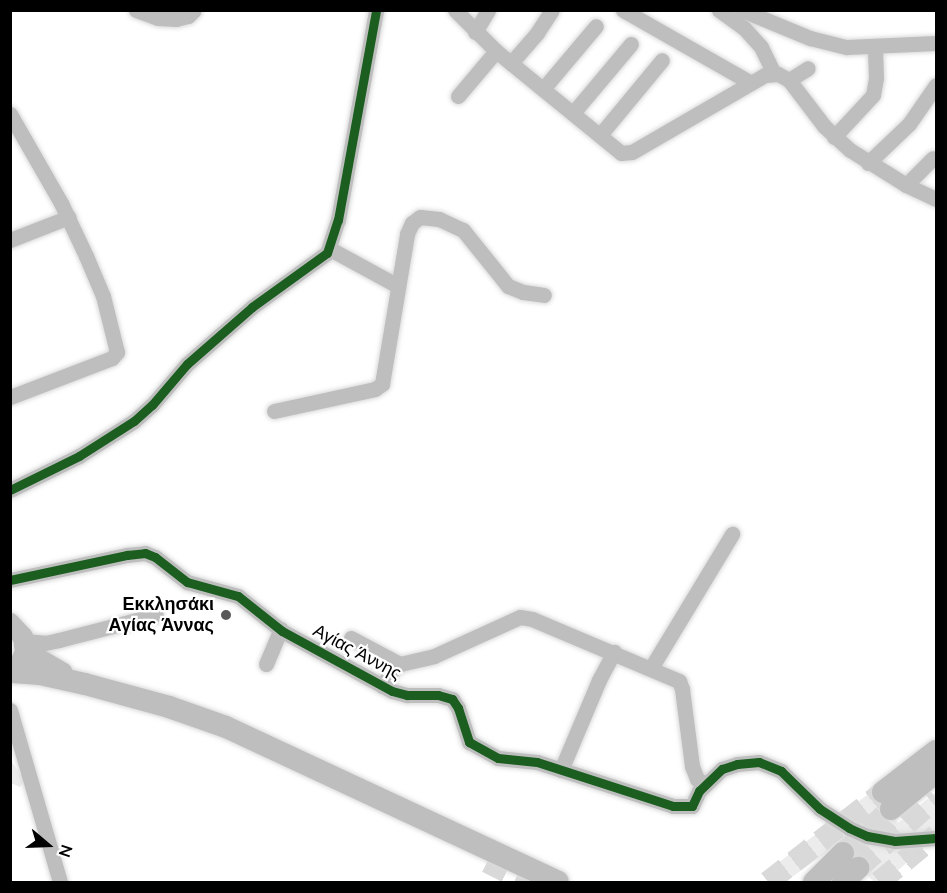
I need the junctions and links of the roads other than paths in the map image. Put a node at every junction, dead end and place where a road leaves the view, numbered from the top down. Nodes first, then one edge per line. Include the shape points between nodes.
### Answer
1 (136, 10) edge
2 (194, 10) edge
3 (376, 10) edge
4 (455, 10) edge
5 (488, 10) edge
6 (552, 10) edge
7 (623, 10) edge
8 (719, 10) edge
9 (742, 10) edge
10 (596, 26) dead end
11 (475, 32) junction
12 (936, 43) edge
13 (632, 44) dead end
14 (875, 47) junction
15 (496, 51) junction
16 (662, 60) dead end
17 (511, 63) junction
18 (808, 68) dead end
19 (774, 74) junction
20 (789, 80) junction
21 (751, 83) junction
22 (936, 85) edge
23 (543, 89) junction
24 (458, 96) dead end
25 (573, 113) junction
26 (10, 114) edge
27 (600, 135) junction
28 (834, 137) junction
29 (933, 158) dead end
30 (868, 163) junction
31 (906, 184) junction
32 (936, 200) edge
33 (69, 218) junction
34 (10, 240) edge
35 (330, 249) junction
36 (398, 286) junction
37 (544, 295) dead end
38 (10, 397) edge
39 (274, 411) dead end
40 (10, 490) edge
41 (732, 534) dead end
42 (10, 580) edge
43 (156, 615) dead end
44 (10, 623) edge
45 (281, 629) junction
46 (351, 638) dead end
47 (25, 643) junction
48 (614, 652) junction
49 (266, 664) dead end
50 (400, 664) junction
51 (651, 668) junction
52 (11, 673) edge
53 (85, 684) junction
54 (382, 687) junction
55 (10, 710) edge
56 (936, 751) edge
57 (561, 770) junction
58 (936, 772) edge
59 (705, 784) junction
60 (371, 793) junction
61 (936, 838) edge
62 (487, 862) tunnel mouth
63 (848, 868) tunnel mouth
64 (60, 882) edge
65 (558, 882) edge
66 (814, 882) edge

1 - 2 street via 158,18 188,16
3 - 35 street
4 - 11 street
5 - 11 street
6 - 17 street
7 - 21 street
8 - 19 street via 767,54
9 - 14 street via 820,41 847,47
10 - 23 street
11 - 15 street
12 - 14 street
13 - 25 street
14 - 28 street via 873,95
15 - 17 street
15 - 24 street
16 - 27 street
17 - 23 street
18 - 20 street
19 - 20 street
19 - 21 street
20 - 28 street
21 - 27 street via 632,152 621,153
22 - 30 street via 909,124
23 - 25 street
25 - 27 street
26 - 33 street
28 - 30 street
29 - 31 street
30 - 31 street
31 - 32 street
33 - 34 street
33 - 38 street via 103,296 117,352 112,358
35 - 36 street
35 - 40 street via 252,307 187,364 139,417 79,456
36 - 37 street via 409,229 417,218 428,216 466,233 505,284 517,291
36 - 39 street via 382,384 375,389
41 - 51 street
42 - 45 street, Αγίας Άννης via 145,553 190,584 238,596
43 - 47 street via 52,642
44 - 47 main road
45 - 49 street
45 - 54 street, Αγίας Άννης
46 - 50 street
47 - 52 main road via 22,661
47 - 53 highway via 44,665
48 - 50 street via 523,617 434,656
48 - 51 street
48 - 57 street
50 - 54 street
51 - 59 street via 680,683 692,766
52 - 53 highway via 40,674
53 - 60 highway via 211,721
54 - 57 street, Αγίας Άννης via 403,694 448,697 458,708 467,740 477,748 502,759 537,762
55 - 64 street
56 - 58 highway via 887,801
57 - 59 street, Αγίας Άννης via 674,806 692,806
59 - 61 street, Αγίας Άννης via 722,769 753,761 774,766 835,821 867,836 906,842
60 - 62 highway
60 - 65 highway
63 - 66 highway

